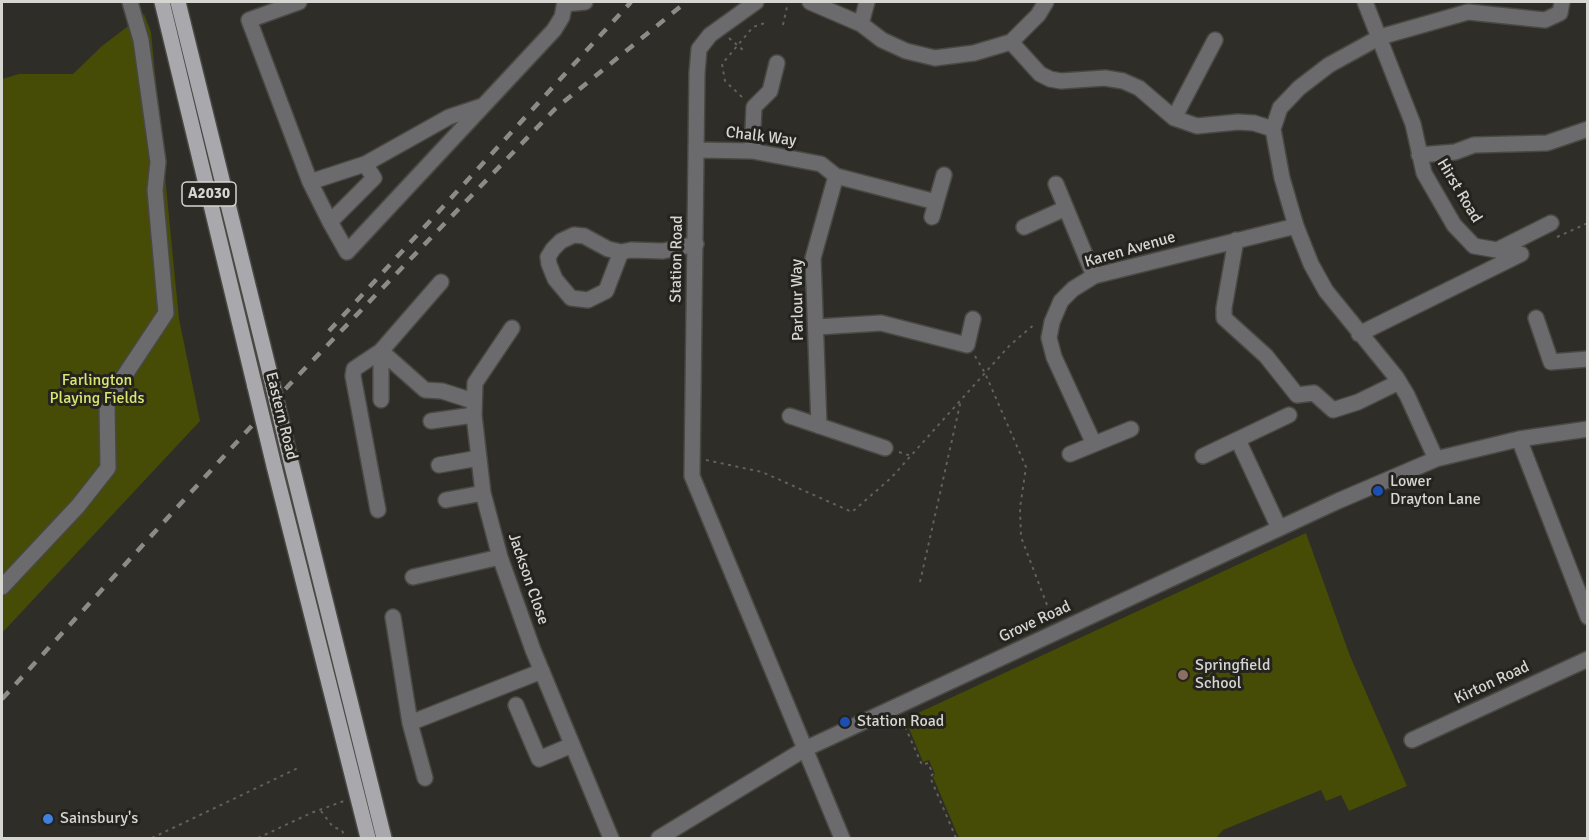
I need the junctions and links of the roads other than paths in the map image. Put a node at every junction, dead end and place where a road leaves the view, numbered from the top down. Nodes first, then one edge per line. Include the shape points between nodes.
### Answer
1 (130, 2) edge
2 (162, 2) edge
3 (178, 2) edge
4 (299, 2) edge
5 (585, 2) edge
6 (756, 2) edge
7 (810, 2) edge
8 (867, 2) edge
9 (1046, 2) edge
10 (1365, 2) edge
11 (565, 3) edge
12 (1561, 7) edge
13 (861, 24) junction
14 (1380, 38) junction
15 (1215, 40) dead end
16 (1011, 42) junction
17 (777, 63) dead end
18 (484, 105) junction
19 (1174, 118) junction
20 (1273, 129) junction
21 (1587, 129) edge
22 (698, 150) junction
23 (752, 151) junction
24 (1419, 155) junction
25 (365, 164) junction
26 (944, 175) dead end
27 (836, 176) junction
28 (310, 182) junction
29 (1056, 184) dead end
30 (1066, 208) junction
31 (330, 222) junction
32 (1551, 223) dead end
33 (1296, 226) junction
34 (1024, 227) dead end
35 (1236, 240) junction
36 (696, 244) junction
37 (621, 252) junction
38 (1521, 254) dead end
39 (1094, 276) junction
40 (441, 282) dead end
41 (1536, 318) dead end
42 (973, 320) dead end
43 (817, 327) junction
44 (512, 328) dead end
45 (1359, 334) junction
46 (381, 351) junction
47 (1587, 359) edge
48 (1399, 382) junction
49 (381, 400) dead end
50 (473, 408) junction
51 (1289, 415) dead end
52 (790, 416) dead end
53 (431, 421) dead end
54 (819, 426) junction
55 (1131, 429) dead end
56 (1587, 429) edge
57 (1519, 439) junction
58 (1238, 440) junction
59 (1094, 444) junction
60 (885, 448) dead end
61 (1070, 454) dead end
62 (1203, 456) dead end
63 (479, 458) junction
64 (1436, 459) junction
65 (439, 465) dead end
66 (483, 493) junction
67 (446, 500) dead end
68 (378, 510) dead end
69 (1279, 528) junction
70 (500, 557) junction
71 (413, 577) dead end
72 (1581, 578) edge
73 (2, 587) edge
74 (1587, 616) edge
75 (393, 617) dead end
76 (1587, 659) edge
77 (542, 670) junction
78 (516, 705) dead end
79 (410, 723) junction
80 (1412, 740) dead end
81 (572, 745) junction
82 (805, 750) junction
83 (425, 778) dead end
84 (368, 838) edge
85 (384, 838) edge
86 (611, 838) edge
87 (659, 838) edge
88 (842, 838) edge

1 - 73 street via 141,40 158,162 155,190 166,313 107,402 108,468
2 - 84 main road, Eastern Road / A2030, bridge
3 - 85 main road, Eastern Road / A2030, bridge
4 - 28 street via 249,20
5 - 11 street
6 - 22 street, Station Road via 710,35 699,49
7 - 13 street
8 - 13 street
9 - 16 street
10 - 14 street, Hirst Road
11 - 18 street via 554,30
12 - 14 street via 1545,20 1468,12
13 - 16 street via 882,40 935,58 974,53
14 - 20 street via 1329,65 1299,88 1280,108
14 - 24 street, Hirst Road via 1413,124
15 - 19 street
16 - 19 street via 1040,74 1050,79 1123,81 1139,88
17 - 23 street via 770,91 753,107
18 - 25 street via 448,117
18 - 31 street via 347,252
19 - 20 street via 1197,126 1238,122
20 - 33 street
21 - 24 street via 1547,143 1483,144 1455,152
22 - 23 street, Chalk Way
22 - 36 street, Station Road
23 - 27 street, Chalk Way via 820,164
24 - 32 street, Hirst Road via 1424,173 1454,225 1474,246 1497,250
25 - 28 street
25 - 31 street via 374,178
26 - 27 street via 934,210
27 - 43 street, Parlour Way via 813,258
28 - 31 street
29 - 30 street
30 - 34 street
30 - 39 street
33 - 35 street, Karen Avenue
33 - 45 street via 1326,291
35 - 39 street, Karen Avenue
35 - 48 street via 1224,318 1266,356 1297,395 1314,393 1333,410
36 - 37 street via 663,251
36 - 82 street, Station Road via 692,476
37 - 37 street via 606,291 588,300 571,298 555,279 548,257 561,241 574,236 584,236
38 - 45 street
39 - 59 street, Karen Avenue via 1061,301 1049,338
40 - 46 street
41 - 47 street via 1551,362
42 - 43 street via 968,345 881,323
43 - 54 street, Parlour Way
44 - 50 street, Jackson Close via 475,383
45 - 48 street
46 - 49 street
46 - 50 street via 425,390 442,391
46 - 68 street via 354,369 352,376
48 - 64 street
50 - 53 street
50 - 63 street, Jackson Close
51 - 58 street
52 - 54 street
54 - 60 street
55 - 59 street
56 - 57 street
57 - 64 street
57 - 72 street
58 - 62 street
58 - 69 street
59 - 61 street
63 - 65 street
63 - 66 street, Jackson Close
64 - 69 street, Grove Road
66 - 67 street
66 - 70 street, Jackson Close
69 - 82 street, Grove Road
70 - 71 street
70 - 77 street, Jackson Close
72 - 74 street
75 - 79 street
76 - 80 street, Kirton Road
77 - 79 street
77 - 81 street, Jackson Close
78 - 81 street via 539,759
79 - 83 street
81 - 86 street, Jackson Close
82 - 87 street, Grove Road
82 - 88 street, Station Road

